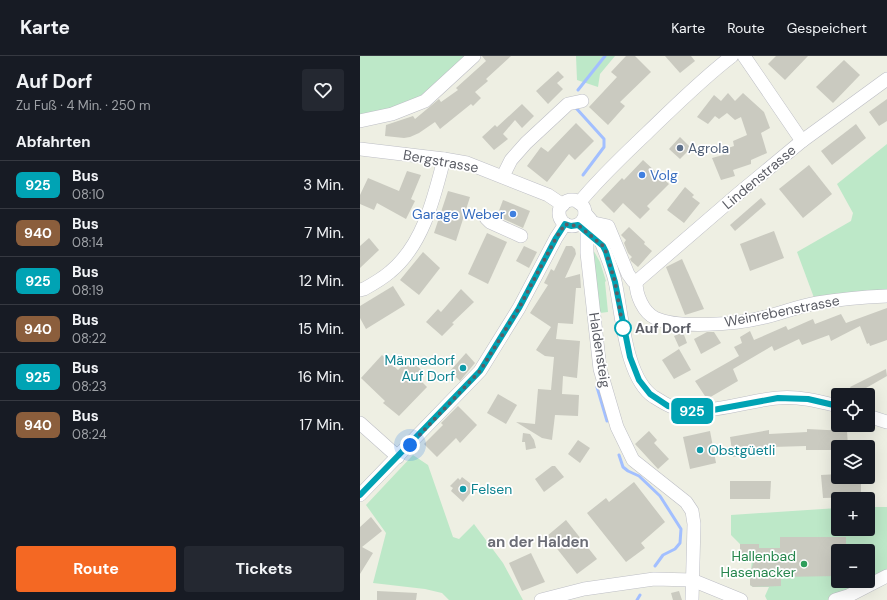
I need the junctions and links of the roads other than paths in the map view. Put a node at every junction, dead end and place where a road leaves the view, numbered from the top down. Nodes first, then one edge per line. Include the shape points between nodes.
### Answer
1 (474, 56) edge
2 (732, 56) edge
3 (744, 56) edge
4 (887, 79) edge
5 (582, 101) dead end
6 (360, 121) edge
7 (802, 141) junction
8 (360, 149) edge
9 (444, 159) junction
10 (503, 176) junction
11 (562, 205) junction
12 (582, 208) junction
13 (486, 218) dead end
14 (581, 226) junction
15 (521, 236) dead end
16 (636, 282) junction
17 (360, 290) edge
18 (887, 296) edge
19 (831, 404) edge
20 (875, 418) edge
21 (887, 422) edge
22 (360, 423) edge
23 (398, 457) junction
24 (360, 495) edge
25 (887, 576) edge
26 (692, 580) junction
27 (542, 600) edge
28 (692, 600) edge
29 (741, 600) edge
30 (835, 600) edge

1 - 6 street via 425,101 392,114
2 - 12 street via 691,91 608,171
3 - 7 street
4 - 7 street, Lindenstrasse
5 - 10 street via 568,104 526,143 511,160
7 - 16 street, Lindenstrasse
8 - 9 street, Bergstrasse
9 - 10 street, Bergstrasse
9 - 17 street via 428,215 407,254 390,272
10 - 11 street, Bergstrasse via 548,195
11 - 12 street via 570,200
11 - 14 street via 559,213 562,221
12 - 14 street
13 - 15 street
14 - 16 street, Weinrebenstrasse via 608,226 628,274
14 - 19 street via 603,246 612,268 630,357 639,380 650,394 668,406 690,411 713,410 778,398 808,399
14 - 23 street via 556,238 534,282 480,371
14 - 26 street, Haldensteig via 587,253 602,379 616,427 633,460 686,502 692,511
16 - 18 street, Weinrebenstrasse via 636,292 645,309 655,318 672,323 729,323 760,318 816,303
20 - 21 street
22 - 23 street
23 - 24 street
25 - 30 street
26 - 27 street via 654,579 584,589
26 - 28 street, Haldensteig
26 - 29 street

